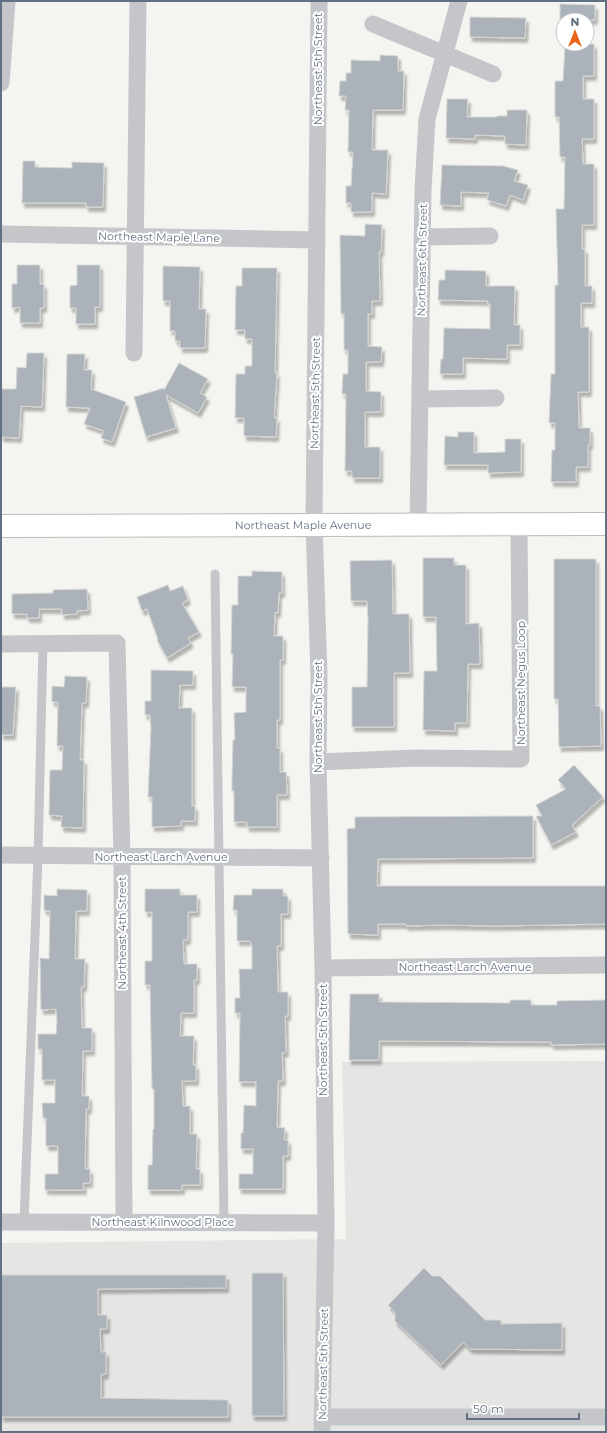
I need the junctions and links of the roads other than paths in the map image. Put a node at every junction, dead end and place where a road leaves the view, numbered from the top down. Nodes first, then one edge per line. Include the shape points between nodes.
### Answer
1 (7, 1) edge
2 (138, 1) edge
3 (319, 1) edge
4 (459, 1) edge
5 (373, 24) dead end
6 (444, 54) junction
7 (493, 74) dead end
8 (1, 83) edge
9 (1, 234) edge
10 (136, 236) junction
11 (490, 236) dead end
12 (422, 237) junction
13 (317, 240) junction
14 (134, 353) dead end
15 (496, 398) dead end
16 (420, 399) junction
17 (314, 524) junction
18 (418, 524) junction
19 (519, 524) junction
20 (606, 524) edge
21 (1, 526) edge
22 (215, 574) dead end
23 (43, 643) junction
24 (1, 644) edge
25 (318, 762) junction
26 (1, 855) edge
27 (38, 857) junction
28 (122, 857) junction
29 (219, 858) junction
30 (321, 858) junction
31 (606, 965) edge
32 (323, 968) junction
33 (1, 1222) edge
34 (24, 1222) junction
35 (124, 1222) junction
36 (224, 1222) junction
37 (326, 1223) junction
38 (606, 1417) edge
39 (322, 1424) edge

1 - 8 street
2 - 10 street
3 - 13 street, Northeast 5th Street
4 - 6 street, Northeast 6th Street
5 - 6 street
6 - 7 street
6 - 12 street, Northeast 6th Street via 427,119
9 - 10 street, Northeast Maple Lane
10 - 13 street, Northeast Maple Lane
10 - 14 street
11 - 12 street
12 - 16 street, Northeast 6th Street
13 - 17 street, Northeast 5th Street
15 - 16 street
16 - 18 street, Northeast 6th Street
17 - 18 main road, Northeast Maple Avenue
17 - 21 main road, Northeast Maple Avenue
17 - 25 street, Northeast 5th Street via 319,675
18 - 19 main road, Northeast Maple Avenue
19 - 20 main road, Northeast Maple Avenue
19 - 25 street, Northeast Negus Loop via 521,759 416,758
22 - 29 lane
23 - 24 street
23 - 27 lane
23 - 28 street, Northeast 4th Street via 117,643
25 - 30 street, Northeast 5th Street
26 - 27 street, Northeast Larch Avenue
27 - 28 street, Northeast Larch Avenue
27 - 34 lane
28 - 29 street, Northeast Larch Avenue
28 - 35 street, Northeast 4th Street
29 - 30 street, Northeast Larch Avenue
29 - 36 lane
30 - 32 street, Northeast 5th Street
31 - 32 street, Northeast Larch Avenue
32 - 37 street, Northeast 5th Street
33 - 34 street, Northeast Kilnwood Place
34 - 35 street, Northeast Kilnwood Place
35 - 36 street, Northeast Kilnwood Place
36 - 37 street, Northeast Kilnwood Place
37 - 39 street, Northeast 5th Street
38 - 39 street

